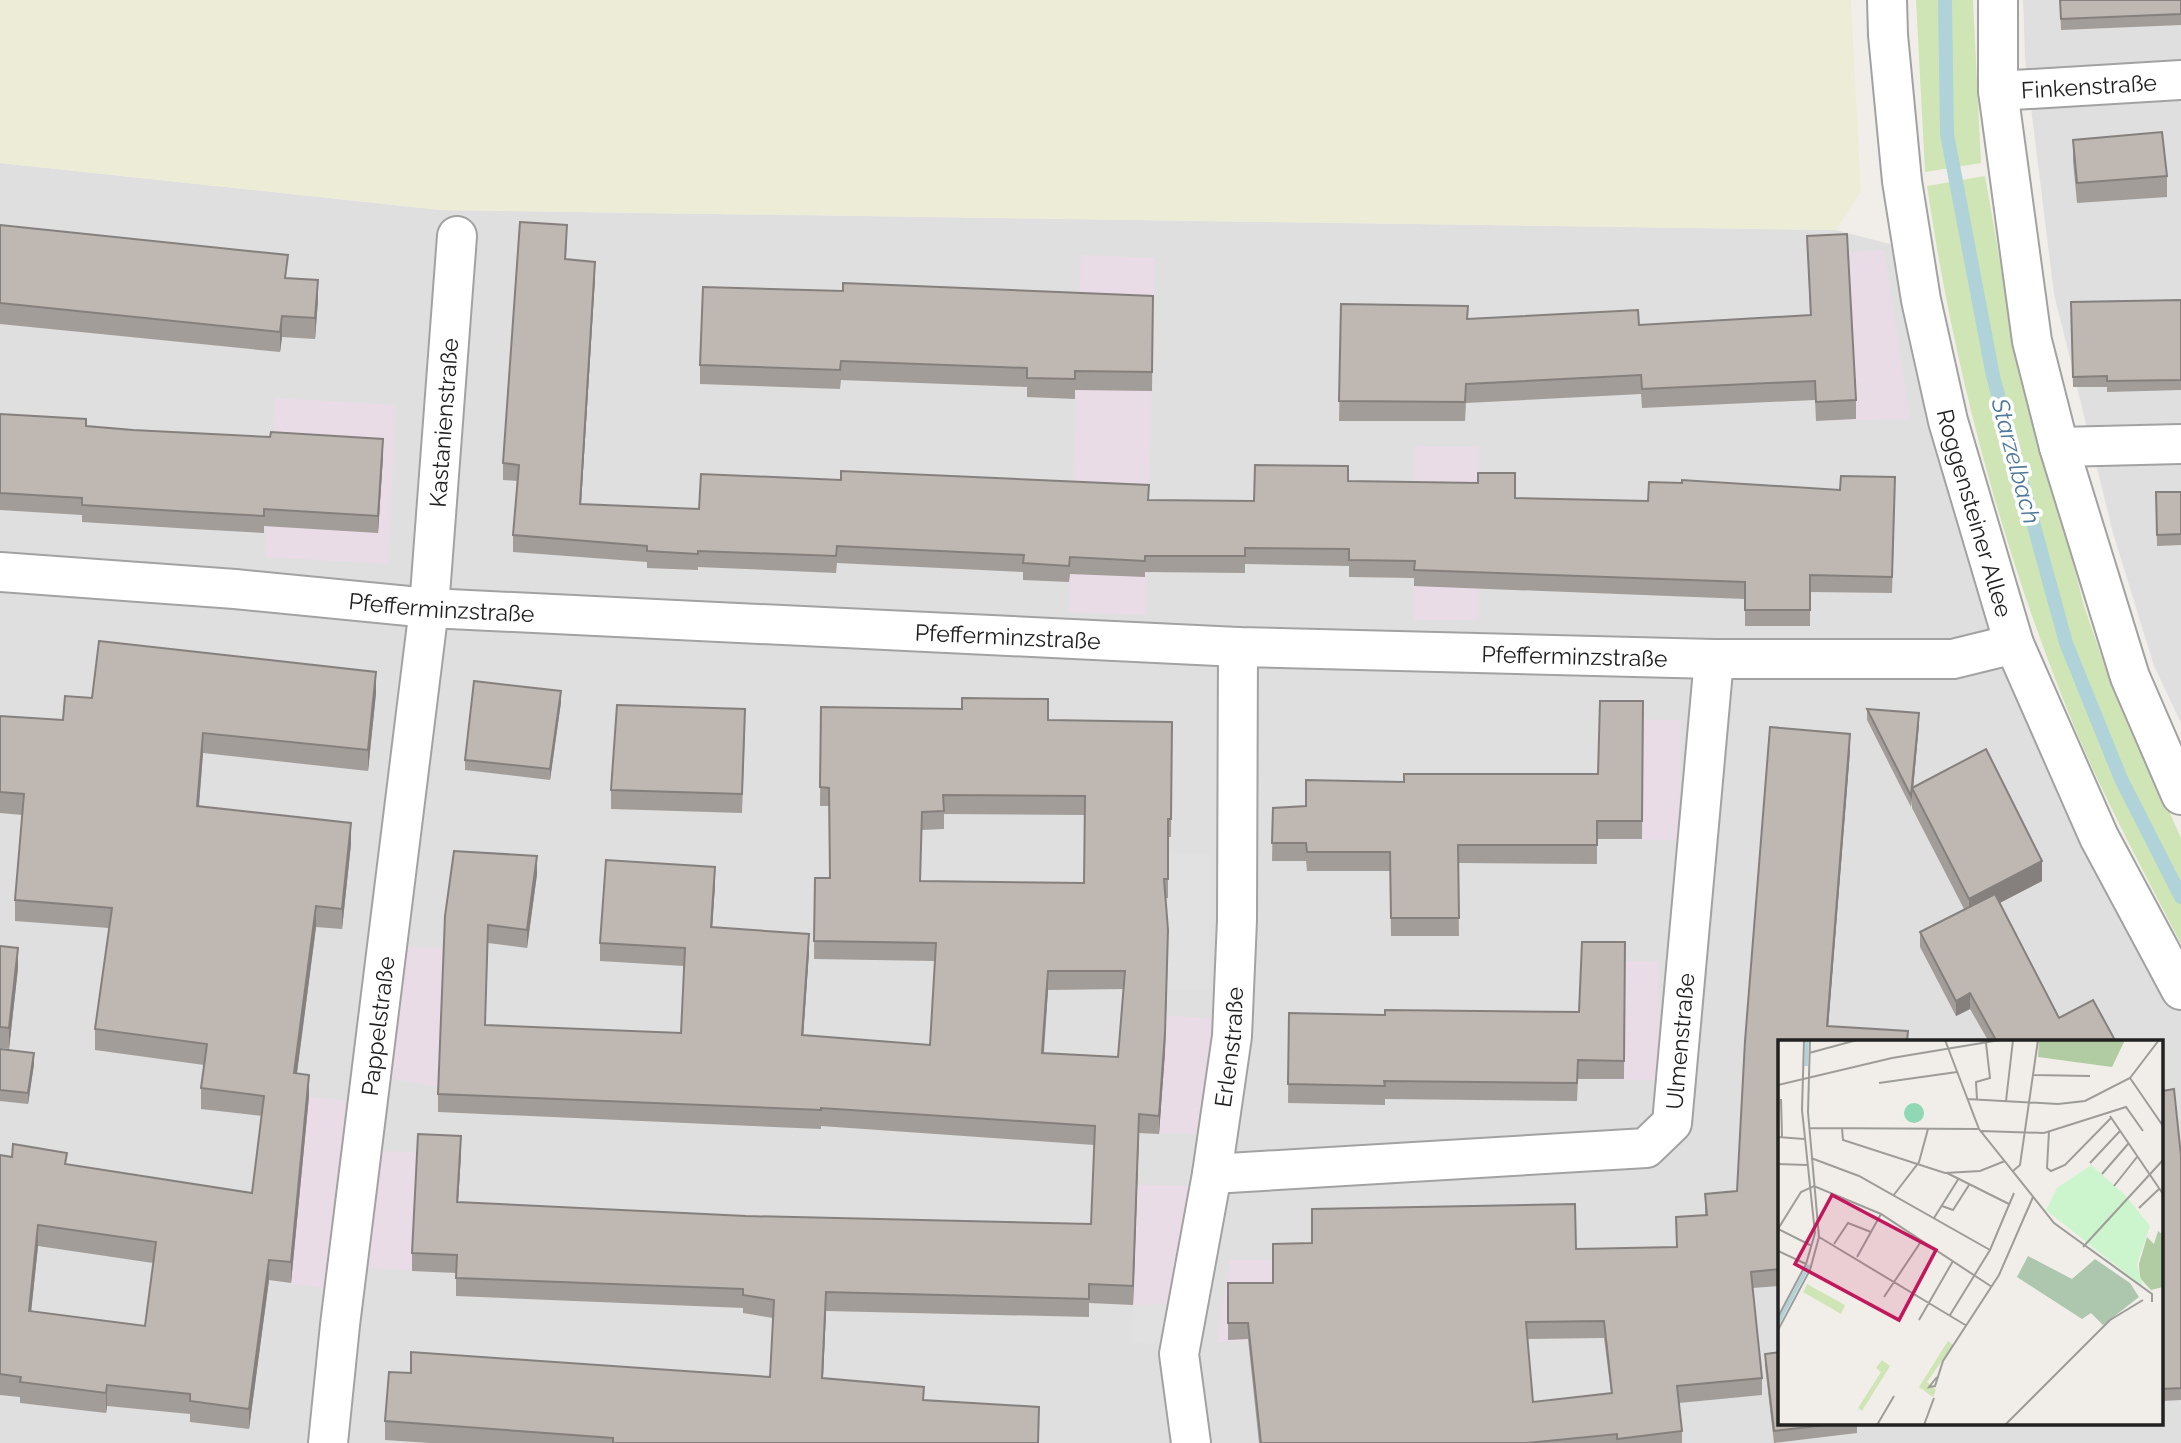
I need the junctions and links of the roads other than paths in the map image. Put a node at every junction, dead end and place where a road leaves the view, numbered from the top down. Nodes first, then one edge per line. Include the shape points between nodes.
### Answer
1 (1886, 0) edge
2 (1998, 0) edge
3 (2181, 80) edge
4 (1998, 91) junction
5 (457, 236) dead end
6 (2181, 444) edge
7 (2059, 447) junction
8 (0, 572) edge
9 (429, 608) junction
10 (2014, 644) junction
11 (1238, 647) junction
12 (1714, 659) junction
13 (2181, 795) edge
14 (2181, 990) edge
15 (1212, 1174) junction
16 (328, 1443) edge
17 (1191, 1443) edge

1 - 10 street, Roggensteiner Allee via 1902,181 1921,300 1948,421
2 - 4 street
3 - 4 street, Finkenstraße
4 - 7 street via 2032,341
5 - 9 street, Kastanienstraße
6 - 7 street
7 - 13 street via 2130,677
8 - 9 street, Pfefferminzstraße
9 - 11 street, Pfefferminzstraße
9 - 16 street, Pappelstraße
10 - 12 street, Pfefferminzstraße via 1953,659
10 - 14 street, Roggensteiner Allee via 2099,837
11 - 12 street, Pfefferminzstraße
11 - 15 street, Erlenstraße via 1232,1037
12 - 15 street, Ulmenstraße via 1672,1123 1646,1148
15 - 17 street, Erlenstraße via 1180,1354

